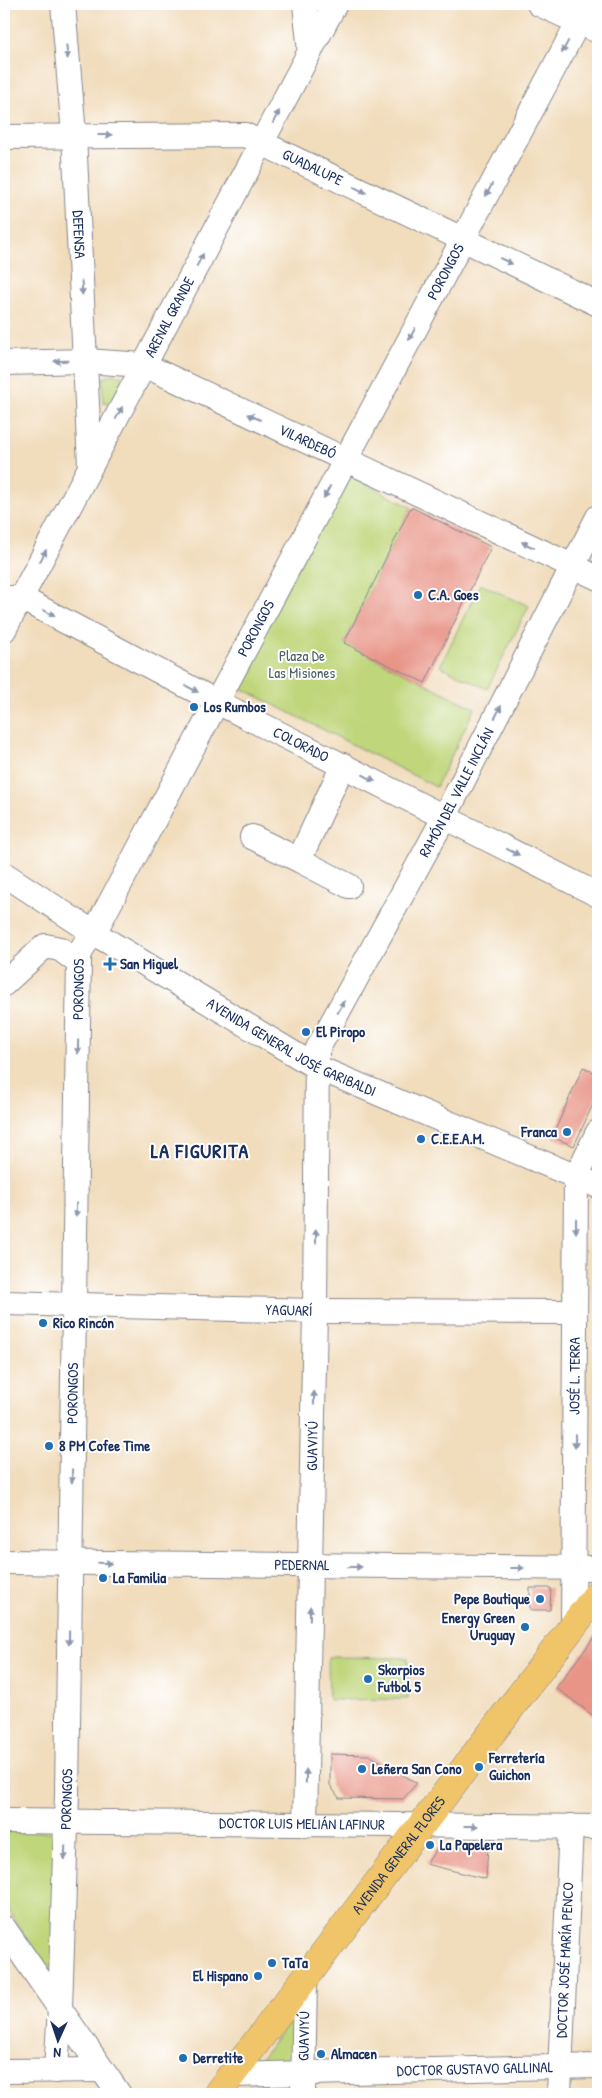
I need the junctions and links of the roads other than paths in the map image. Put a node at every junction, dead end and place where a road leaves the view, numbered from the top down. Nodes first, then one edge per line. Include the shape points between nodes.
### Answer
1 (62, 4) edge
2 (305, 4) edge
3 (335, 4) edge
4 (539, 4) edge
5 (588, 19) edge
6 (310, 52) junction
7 (74, 135) junction
8 (4, 137) edge
9 (262, 142) junction
10 (462, 240) junction
11 (598, 304) edge
12 (86, 361) junction
13 (4, 363) edge
14 (144, 365) junction
15 (344, 460) junction
16 (90, 467) junction
17 (598, 518) edge
18 (572, 566) junction
19 (598, 578) edge
20 (12, 598) edge
21 (4, 630) edge
22 (217, 702) junction
23 (343, 765) junction
24 (444, 818) junction
25 (252, 837) dead end
26 (299, 860) junction
27 (4, 874) edge
28 (349, 886) dead end
29 (598, 895) edge
30 (94, 933) junction
31 (79, 963) junction
32 (4, 984) edge
33 (316, 1067) junction
34 (598, 1132) edge
35 (576, 1177) junction
36 (598, 1186) edge
37 (4, 1303) edge
38 (74, 1304) junction
39 (316, 1311) junction
40 (575, 1312) junction
41 (4, 1562) edge
42 (70, 1563) junction
43 (311, 1566) junction
44 (574, 1568) junction
45 (598, 1568) edge
46 (598, 1593) edge
47 (573, 1626) junction
48 (4, 1821) edge
49 (66, 1821) junction
50 (305, 1824) junction
51 (422, 1826) junction
52 (571, 1826) junction
53 (598, 1827) edge
54 (4, 1928) edge
55 (305, 1979) junction
56 (60, 2008) junction
57 (598, 2066) edge
58 (559, 2067) junction
59 (100, 2070) junction
60 (4, 2071) edge
61 (56, 2071) junction
62 (303, 2084) edge
63 (224, 2085) edge
64 (118, 2094) edge
65 (559, 2094) edge

1 -> 7 street, DEFENSA
2 - 6 street
3 - 6 street, ARENAL GRANDE
4 - 5 street
5 -> 10 street, PORONGOS
9 -> 6 street, ARENAL GRANDE
7 - 8 street, GUADALUPE
7 -> 9 street, GUADALUPE via 245,135
7 -> 12 street, DEFENSA
9 -> 10 street, GUADALUPE
14 -> 9 street, ARENAL GRANDE
10 -> 11 street, GUADALUPE
10 -> 15 street, PORONGOS
12 -> 13 street, VILARDEBÓ
12 - 14 street, VILARDEBÓ
12 - 16 street, DEFENSA
15 -> 14 street, VILARDEBÓ
16 -> 14 street, ARENAL GRANDE
18 -> 15 street, VILARDEBÓ
15 -> 22 street, PORONGOS
20 -> 16 street, ARENAL GRANDE
17 - 18 street, RAMÓN DEL VALLE INCLÁN
18 - 19 street, VILARDEBÓ
24 -> 18 street, RAMÓN DEL VALLE INCLÁN
20 - 21 street, ARENAL GRANDE
20 -> 22 street, COLORADO
22 - 23 street, COLORADO
22 - 30 street, PORONGOS
23 -> 24 street, COLORADO
23 - 26 street
24 -> 29 street, COLORADO
33 -> 24 street, RAMÓN DEL VALLE INCLÁN via 317,1050
25 - 26 street
26 - 28 street
27 - 30 street, AVENIDA GENERAL JOSÉ GARIBALDI
30 - 31 street, PORONGOS via 84,945
30 - 33 street, AVENIDA GENERAL JOSÉ GARIBALDI
31 - 32 street via 60,948 45,946
31 -> 38 street, PORONGOS
33 - 35 street, AVENIDA GENERAL JOSÉ GARIBALDI
39 -> 33 street, GUAVIYÚ
34 - 35 street, JOSÉ L. TERRA
35 - 36 street, AVENIDA GENERAL JOSÉ GARIBALDI
35 -> 40 street, JOSÉ L. TERRA
37 - 38 street, YAGUARÍ
38 - 39 street, YAGUARÍ
38 -> 42 street, PORONGOS
39 - 40 street, YAGUARÍ
43 -> 39 street, GUAVIYÚ
40 -> 44 street, JOSÉ L. TERRA
41 - 42 street, PEDERNAL
42 -> 43 street, PEDERNAL
42 -> 49 street, PORONGOS
43 -> 44 street, PEDERNAL
50 -> 43 street, GUAVIYÚ
44 - 45 street, PEDERNAL
44 - 47 street, JOSÉ L. TERRA
46 - 47 main road, AVENIDA GENERAL FLORES
47 - 51 main road, AVENIDA GENERAL FLORES
48 - 49 street, DOCTOR LUIS MELIÁN LAFINUR
49 - 50 street, DOCTOR LUIS MELIÁN LAFINUR
49 -> 56 street, PORONGOS
50 - 51 street, DOCTOR LUIS MELIÁN LAFINUR
51 -> 52 street, DOCTOR LUIS MELIÁN LAFINUR
51 - 55 main road, AVENIDA GENERAL FLORES
52 - 53 street, DOCTOR LUIS MELIÁN LAFINUR
52 - 58 street, DOCTOR JOSÉ MARÍA PENCO
54 - 56 street
55 - 62 street, GUAVIYÚ
55 - 63 main road, AVENIDA GENERAL FLORES
56 - 59 street
56 - 61 street, PORONGOS
57 - 58 street, DOCTOR GUSTAVO GALLINAL
58 - 62 street, DOCTOR GUSTAVO GALLINAL
58 - 65 street, DOCTOR JOSÉ MARÍA PENCO
59 - 61 street
59 - 64 street
60 - 61 street
62 - 63 street, DOCTOR GUSTAVO GALLINAL

